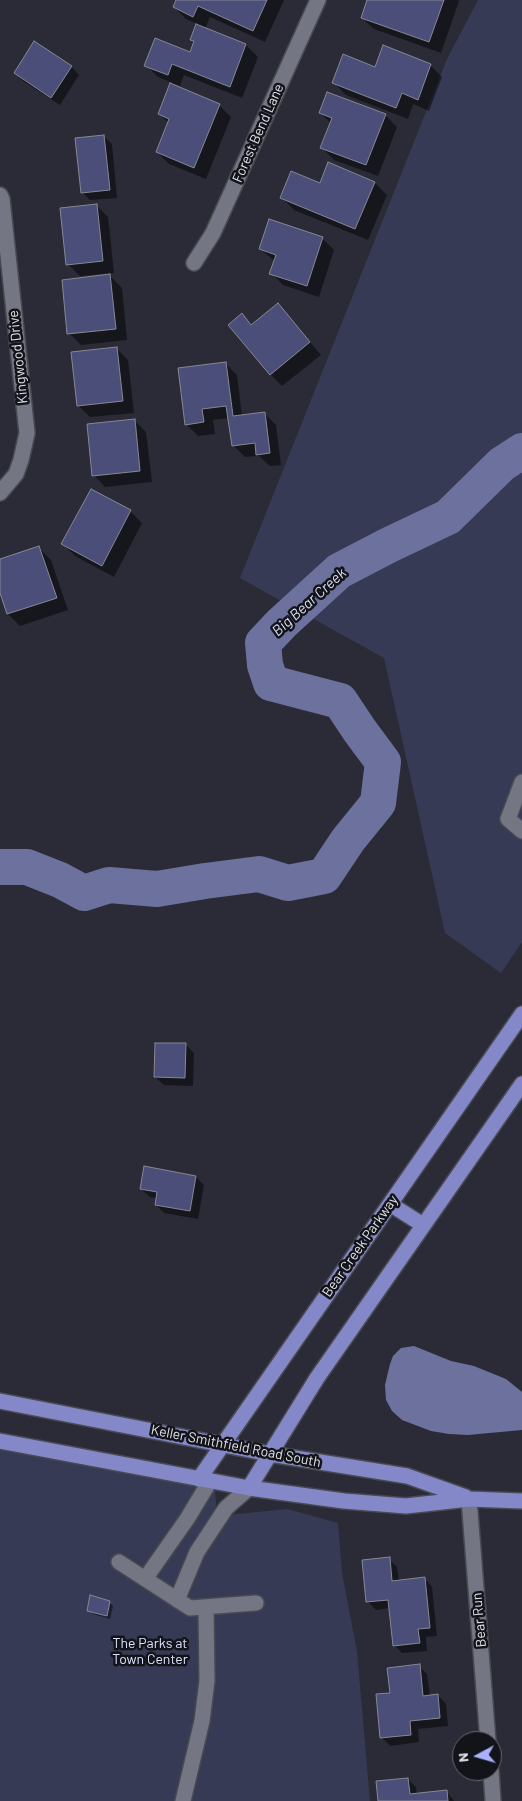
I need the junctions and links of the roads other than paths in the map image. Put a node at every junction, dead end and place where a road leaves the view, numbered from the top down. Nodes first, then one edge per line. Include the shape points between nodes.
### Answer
1 (318, 0) edge
2 (0, 195) edge
3 (194, 262) dead end
4 (0, 492) edge
5 (522, 782) edge
6 (522, 830) edge
7 (522, 1014) edge
8 (517, 1032) edge
9 (522, 1084) edge
10 (390, 1204) junction
11 (423, 1225) junction
12 (0, 1401) edge
13 (0, 1441) edge
14 (223, 1444) junction
15 (270, 1454) junction
16 (204, 1480) junction
17 (249, 1488) junction
18 (470, 1499) junction
19 (522, 1501) edge
20 (119, 1562) dead end
21 (145, 1579) junction
22 (177, 1600) junction
23 (256, 1603) dead end
24 (206, 1607) junction
25 (487, 1731) edge
26 (492, 1781) edge
27 (182, 1801) edge
28 (493, 1801) edge

1 - 3 street, Forest Bend Lane via 213,233
2 - 4 street, Kingwood Drive via 27,433 16,474
5 - 6 street via 508,819
7 - 8 main road, Bear Creek Parkway
8 - 10 main road, Bear Creek Parkway
9 - 11 main road
10 - 11 main road
10 - 14 main road, Bear Creek Parkway
11 - 15 main road via 317,1378
12 - 14 main road, Keller Smithfield Road South
13 - 16 main road, Keller Smithfield Road South
14 - 15 main road, Keller Smithfield Road South
14 - 16 main road, Bear Creek Parkway
15 - 17 main road
15 - 18 main road, Keller Smithfield Road South via 408,1476
16 - 17 main road, Keller Smithfield Road South
16 - 21 street via 187,1519
17 - 18 main road, Keller Smithfield Road South via 406,1506
17 - 22 street via 226,1508 202,1545
18 - 19 main road, Keller Smithfield Road South
18 - 25 street, Bear Run
20 - 21 street
21 - 22 street
22 - 24 street via 190,1608
23 - 24 street
24 - 27 street via 207,1681 202,1721
26 - 28 street

